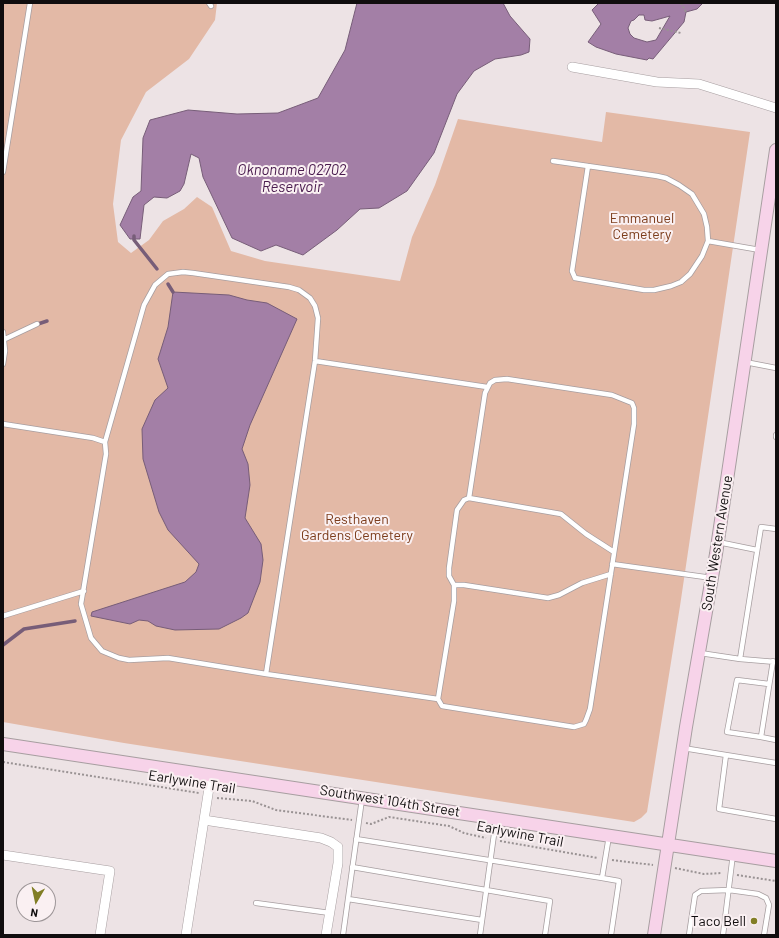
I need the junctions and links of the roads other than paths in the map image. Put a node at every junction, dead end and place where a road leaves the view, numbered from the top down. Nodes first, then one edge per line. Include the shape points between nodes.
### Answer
1 (30, 3) edge
2 (572, 67) dead end
3 (776, 108) edge
4 (5, 145) edge
5 (776, 150) edge
6 (553, 162) dead end
7 (588, 166) junction
8 (3, 172) edge
9 (708, 241) junction
10 (760, 250) junction
11 (38, 324) dead end
12 (3, 332) edge
13 (3, 340) edge
14 (314, 361) junction
15 (743, 362) junction
16 (3, 364) edge
17 (776, 368) edge
18 (488, 387) junction
19 (3, 424) edge
20 (105, 442) junction
21 (469, 498) junction
22 (776, 529) edge
23 (717, 542) junction
24 (757, 550) junction
25 (614, 552) junction
26 (612, 564) junction
27 (611, 574) junction
28 (712, 578) junction
29 (454, 585) junction
30 (84, 591) junction
31 (3, 616) edge
32 (699, 652) junction
33 (740, 659) junction
34 (774, 661) edge
35 (266, 674) junction
36 (769, 684) junction
37 (438, 700) junction
38 (761, 737) junction
39 (776, 740) edge
40 (3, 744) edge
41 (683, 748) junction
42 (726, 755) junction
43 (776, 763) edge
44 (211, 775) junction
45 (362, 797) junction
46 (496, 818) junction
47 (776, 819) edge
48 (204, 820) junction
49 (609, 835) junction
50 (356, 839) junction
51 (668, 844) junction
52 (733, 854) junction
53 (3, 855) edge
54 (490, 860) junction
55 (776, 861) edge
56 (352, 867) junction
57 (602, 878) junction
58 (729, 890) junction
59 (486, 892) junction
60 (348, 899) junction
61 (256, 903) dead end
62 (330, 913) junction
63 (482, 920) junction
64 (100, 935) edge
65 (186, 935) edge
66 (326, 935) edge
67 (343, 935) edge
68 (480, 935) edge
69 (545, 935) edge
70 (611, 935) edge
71 (654, 935) edge
72 (689, 935) edge
73 (723, 935) edge
74 (764, 935) edge

1 - 4 lane
2 - 3 street via 658,82 699,84
4 - 8 lane
5 - 10 main road, South Western Avenue
6 - 7 lane
7 - 9 lane via 657,176 679,184 692,194 700,206 707,227
7 - 9 lane via 572,271 574,278 644,290 671,286 690,274
9 - 10 lane
10 - 15 main road, South Western Avenue
11 - 13 lane
12 - 13 lane
13 - 16 lane
14 - 18 lane
14 - 20 lane via 318,318 315,306 306,293 289,286 182,272 168,274 149,294 144,305
14 - 35 lane
15 - 17 lane
15 - 23 main road, South Western Avenue
18 - 21 lane
18 - 25 lane via 495,380 507,379 612,395 632,403 634,424
19 - 20 lane
20 - 30 lane via 106,454
21 - 25 lane via 561,514
21 - 29 lane via 464,500 457,510 449,568 449,576
22 - 24 lane via 761,527
23 - 24 lane
23 - 28 main road, South Western Avenue
24 - 33 lane
25 - 26 lane
26 - 27 lane
26 - 28 lane
27 - 29 lane via 548,598
27 - 37 lane via 590,709 584,724 568,726 449,709 442,706
28 - 32 main road, South Western Avenue
29 - 37 lane via 454,601
30 - 31 lane
30 - 35 lane via 81,604 91,638 102,651 111,656 129,660 168,658
32 - 33 lane
32 - 41 main road, South Western Avenue
33 - 34 lane
34 - 36 lane
35 - 37 lane
36 - 38 lane
36 - 38 lane via 737,680 727,732
38 - 39 lane
40 - 44 main road, Southwest 104th Street
41 - 42 lane
41 - 51 main road, South Western Avenue
42 - 43 lane
42 - 47 lane via 719,809
44 - 45 main road, Southwest 104th Street
44 - 48 street
45 - 46 main road, Southwest 104th Street
45 - 50 lane
46 - 49 main road, Southwest 104th Street
46 - 54 lane
48 - 62 street via 321,838 338,847
48 - 65 street
49 - 51 main road, Southwest 104th Street
49 - 57 lane
50 - 54 lane
50 - 56 lane
51 - 52 main road, Southwest 104th Street
51 - 71 main road, South Western Avenue
52 - 55 main road, Southwest 104th Street
52 - 58 lane
53 - 64 street via 110,871
54 - 57 lane
54 - 59 lane
56 - 59 lane
56 - 60 lane
57 - 70 lane via 619,881
58 - 72 lane via 701,890 695,895
58 - 73 lane
58 - 74 lane via 758,894 766,898 769,905
59 - 63 lane
59 - 69 lane via 550,902
60 - 63 lane
60 - 67 lane
61 - 62 lane
62 - 66 street
63 - 68 lane

